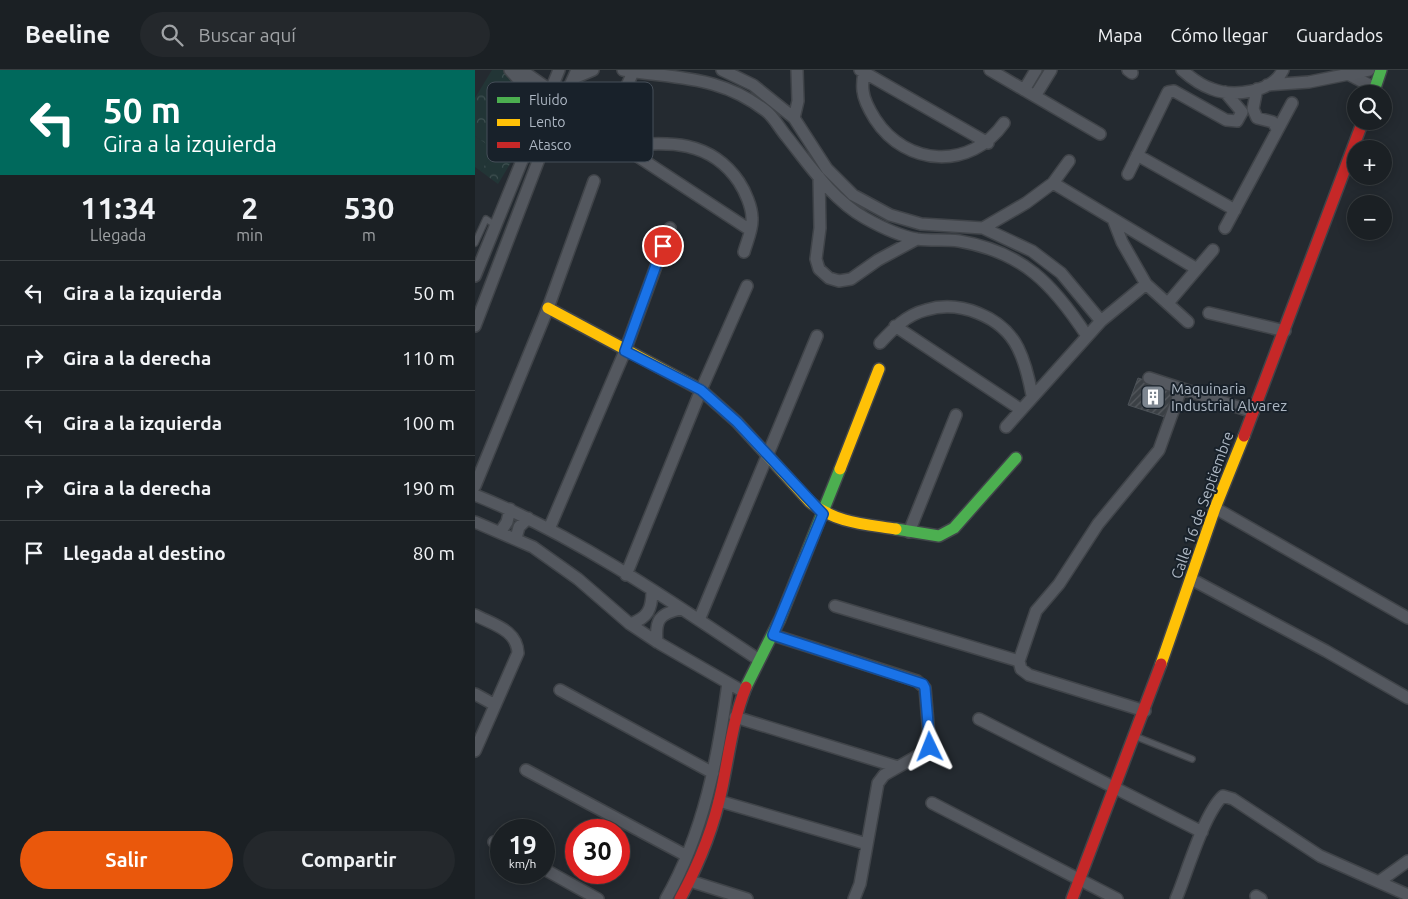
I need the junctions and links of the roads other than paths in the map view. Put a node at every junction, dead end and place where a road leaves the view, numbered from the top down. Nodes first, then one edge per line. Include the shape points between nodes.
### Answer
1 (559, 70) edge
2 (593, 70) edge
3 (722, 70) edge
4 (797, 70) edge
5 (990, 70) edge
6 (1036, 70) edge
7 (1051, 70) edge
8 (1182, 70) edge
9 (1283, 70) edge
10 (1369, 70) edge
11 (1381, 70) edge
12 (630, 71) edge
13 (862, 71) edge
14 (513, 72) edge
15 (576, 74) edge
16 (1350, 75) junction
17 (535, 82) edge
18 (554, 82) edge
19 (1365, 85) edge
20 (1376, 85) edge
21 (1262, 87) junction
22 (1024, 90) junction
23 (1225, 92) junction
24 (1035, 96) junction
25 (1291, 102) dead end
26 (1253, 106) junction
27 (1239, 108) junction
28 (794, 118) junction
29 (1004, 123) dead end
30 (1277, 129) junction
31 (1360, 130) edge
32 (1100, 134) dead end
33 (653, 143) edge
34 (987, 143) junction
35 (814, 150) junction
36 (1137, 155) junction
37 (803, 158) junction
38 (1069, 161) dead end
39 (519, 162) edge
40 (537, 162) edge
41 (647, 162) edge
42 (1128, 174) dead end
43 (819, 178) junction
44 (594, 181) dead end
45 (1053, 183) junction
46 (1235, 210) junction
47 (1113, 219) junction
48 (491, 222) junction
49 (946, 225) junction
50 (670, 228) dead end
51 (983, 228) junction
52 (1225, 228) dead end
53 (750, 230) junction
54 (917, 239) junction
55 (946, 240) junction
56 (476, 241) edge
57 (488, 244) junction
58 (1213, 250) dead end
59 (744, 252) dead end
60 (1197, 269) junction
61 (475, 276) edge
62 (1146, 284) junction
63 (747, 286) dead end
64 (1168, 303) junction
65 (548, 308) junction
66 (1209, 313) dead end
67 (477, 314) edge
68 (1101, 321) junction
69 (1188, 322) dead end
70 (475, 326) edge
71 (895, 326) junction
72 (1285, 331) junction
73 (817, 336) dead end
74 (1087, 336) junction
75 (880, 342) dead end
76 (625, 351) junction
77 (879, 368) dead end
78 (1149, 378) dead end
79 (1181, 389) junction
80 (701, 390) junction
81 (1033, 395) junction
82 (1020, 409) junction
83 (1253, 412) junction
84 (956, 415) dead end
85 (1006, 427) dead end
86 (768, 455) junction
87 (1016, 458) dead end
88 (475, 486) edge
89 (475, 494) edge
90 (1215, 508) junction
91 (510, 509) junction
92 (823, 514) junction
93 (528, 518) junction
94 (475, 522) edge
95 (549, 530) junction
96 (501, 531) junction
97 (909, 532) junction
98 (516, 538) junction
99 (626, 575) junction
100 (1191, 579) junction
101 (652, 591) junction
102 (835, 606) dead end
103 (680, 609) junction
104 (475, 615) edge
105 (1408, 618) edge
106 (699, 620) junction
107 (631, 624) junction
108 (773, 635) junction
109 (657, 642) junction
110 (759, 660) junction
111 (1019, 661) junction
112 (728, 683) junction
113 (560, 690) dead end
114 (744, 692) junction
115 (475, 694) edge
116 (1408, 698) edge
117 (495, 705) junction
118 (1145, 711) junction
119 (735, 717) junction
120 (979, 719) dead end
121 (1135, 736) junction
122 (475, 751) edge
123 (1192, 759) dead end
124 (898, 767) junction
125 (526, 770) dead end
126 (713, 773) junction
127 (1115, 787) junction
128 (719, 801) junction
129 (932, 803) dead end
130 (698, 826) junction
131 (710, 831) junction
132 (1202, 832) junction
133 (867, 844) junction
134 (687, 856) junction
135 (1408, 860) edge
136 (555, 875) edge
137 (1080, 880) junction
138 (690, 881) junction
139 (1380, 881) junction
140 (1408, 895) edge
141 (598, 899) edge
142 (666, 899) edge
143 (680, 899) edge
144 (747, 899) edge
145 (854, 899) edge
146 (1072, 899) edge
147 (1117, 899) edge
148 (1176, 899) edge

1 - 18 street
2 - 15 street
3 - 28 street via 753,85
4 - 28 street
5 - 22 street
6 - 22 street
7 - 24 street
8 - 23 street via 1203,86
9 - 21 street
10 - 16 street
11 - 20 street
12 - 37 street via 691,78 741,95 767,112
13 - 34 street
13 - 34 street via 868,108 883,130 899,144 920,153 947,156 974,150
14 - 17 street via 527,74
16 - 19 street
16 - 21 street
21 - 23 street
21 - 26 street
22 - 24 street
23 - 27 street
24 - 32 street
25 - 30 street
26 - 27 street
26 - 30 street via 1257,118 1273,122
27 - 36 street via 1242,116 1232,122 1170,91
28 - 35 street
29 - 34 street
30 - 46 street
31 - 72 street, Calle 16 de Septiembre
33 - 53 street via 680,144 706,152 730,168 744,189 752,218
35 - 37 street
35 - 49 street via 853,195 871,207 921,224
36 - 42 street
36 - 46 street
37 - 43 street
38 - 45 street
39 - 48 street
40 - 67 street
41 - 53 street
43 - 54 street via 863,217 885,229
43 - 54 street via 817,260 819,269 829,278 839,281 851,278
44 - 65 street
45 - 47 street
45 - 51 street
46 - 52 street
47 - 60 street
47 - 62 street
48 - 56 lane
48 - 57 street
49 - 51 street
49 - 55 street
50 - 76 street
51 - 68 street via 1040,256 1061,273
53 - 59 street
54 - 55 street
55 - 74 street via 1003,253 1035,272 1066,304
56 - 57 lane
57 - 61 street
58 - 60 street
60 - 64 street
62 - 64 street
62 - 68 street
63 - 80 street
64 - 69 street
65 - 76 street
65 - 88 street
66 - 72 street
67 - 70 street
68 - 74 street
71 - 75 street
71 - 81 street via 926,310 951,307 990,318 1018,347
71 - 82 street
72 - 83 street, Calle 16 de Septiembre
73 - 86 street
74 - 81 street
76 - 80 street
76 - 95 street
77 - 92 street
78 - 79 street
79 - 83 street
79 - 111 street via 1159,450 1098,524 1059,584 1036,611
80 - 86 street
80 - 99 street
81 - 82 street
82 - 85 street
83 - 90 street, Calle 16 de Septiembre
84 - 97 street
86 - 92 street
86 - 106 street
87 - 97 street via 954,528 939,536
89 - 91 street
90 - 100 street, Calle 16 de Septiembre
90 - 105 street
91 - 93 street
91 - 96 street
92 - 97 street via 839,520
92 - 108 street
93 - 95 street
93 - 98 street via 519,527
94 - 96 street
95 - 99 street
96 - 98 street
98 - 107 street via 546,555
99 - 101 street
100 - 116 street
100 - 118 street, Calle 16 de Septiembre
101 - 103 street
101 - 107 street via 649,613
102 - 111 street
103 - 106 street
103 - 109 street via 667,612 660,618 655,628
104 - 117 street via 512,635 517,642 518,653
106 - 110 street
107 - 109 street
108 - 110 street
108 - 124 street via 923,684 930,747
109 - 112 street
110 - 114 street
111 - 118 street via 1021,669 1029,674
112 - 114 street
112 - 126 street
113 - 126 street
114 - 119 street
115 - 117 street
117 - 122 street
118 - 121 street, Calle 16 de Septiembre
119 - 124 street
119 - 128 street
120 - 127 street
121 - 123 lane
121 - 127 street, Calle 16 de Septiembre
124 - 133 street via 877,782
125 - 134 street
126 - 130 street
127 - 132 street
127 - 137 street, Calle 16 de Septiembre
128 - 131 street
128 - 133 street
129 - 137 street
130 - 131 street
130 - 134 street
131 - 138 street
132 - 139 street via 1216,802 1223,796 1233,799 1320,856
132 - 148 street
133 - 145 street
134 - 142 street
135 - 139 street
136 - 141 street
137 - 146 street, Calle 16 de Septiembre
137 - 147 street
138 - 143 street
138 - 144 street
139 - 140 street

